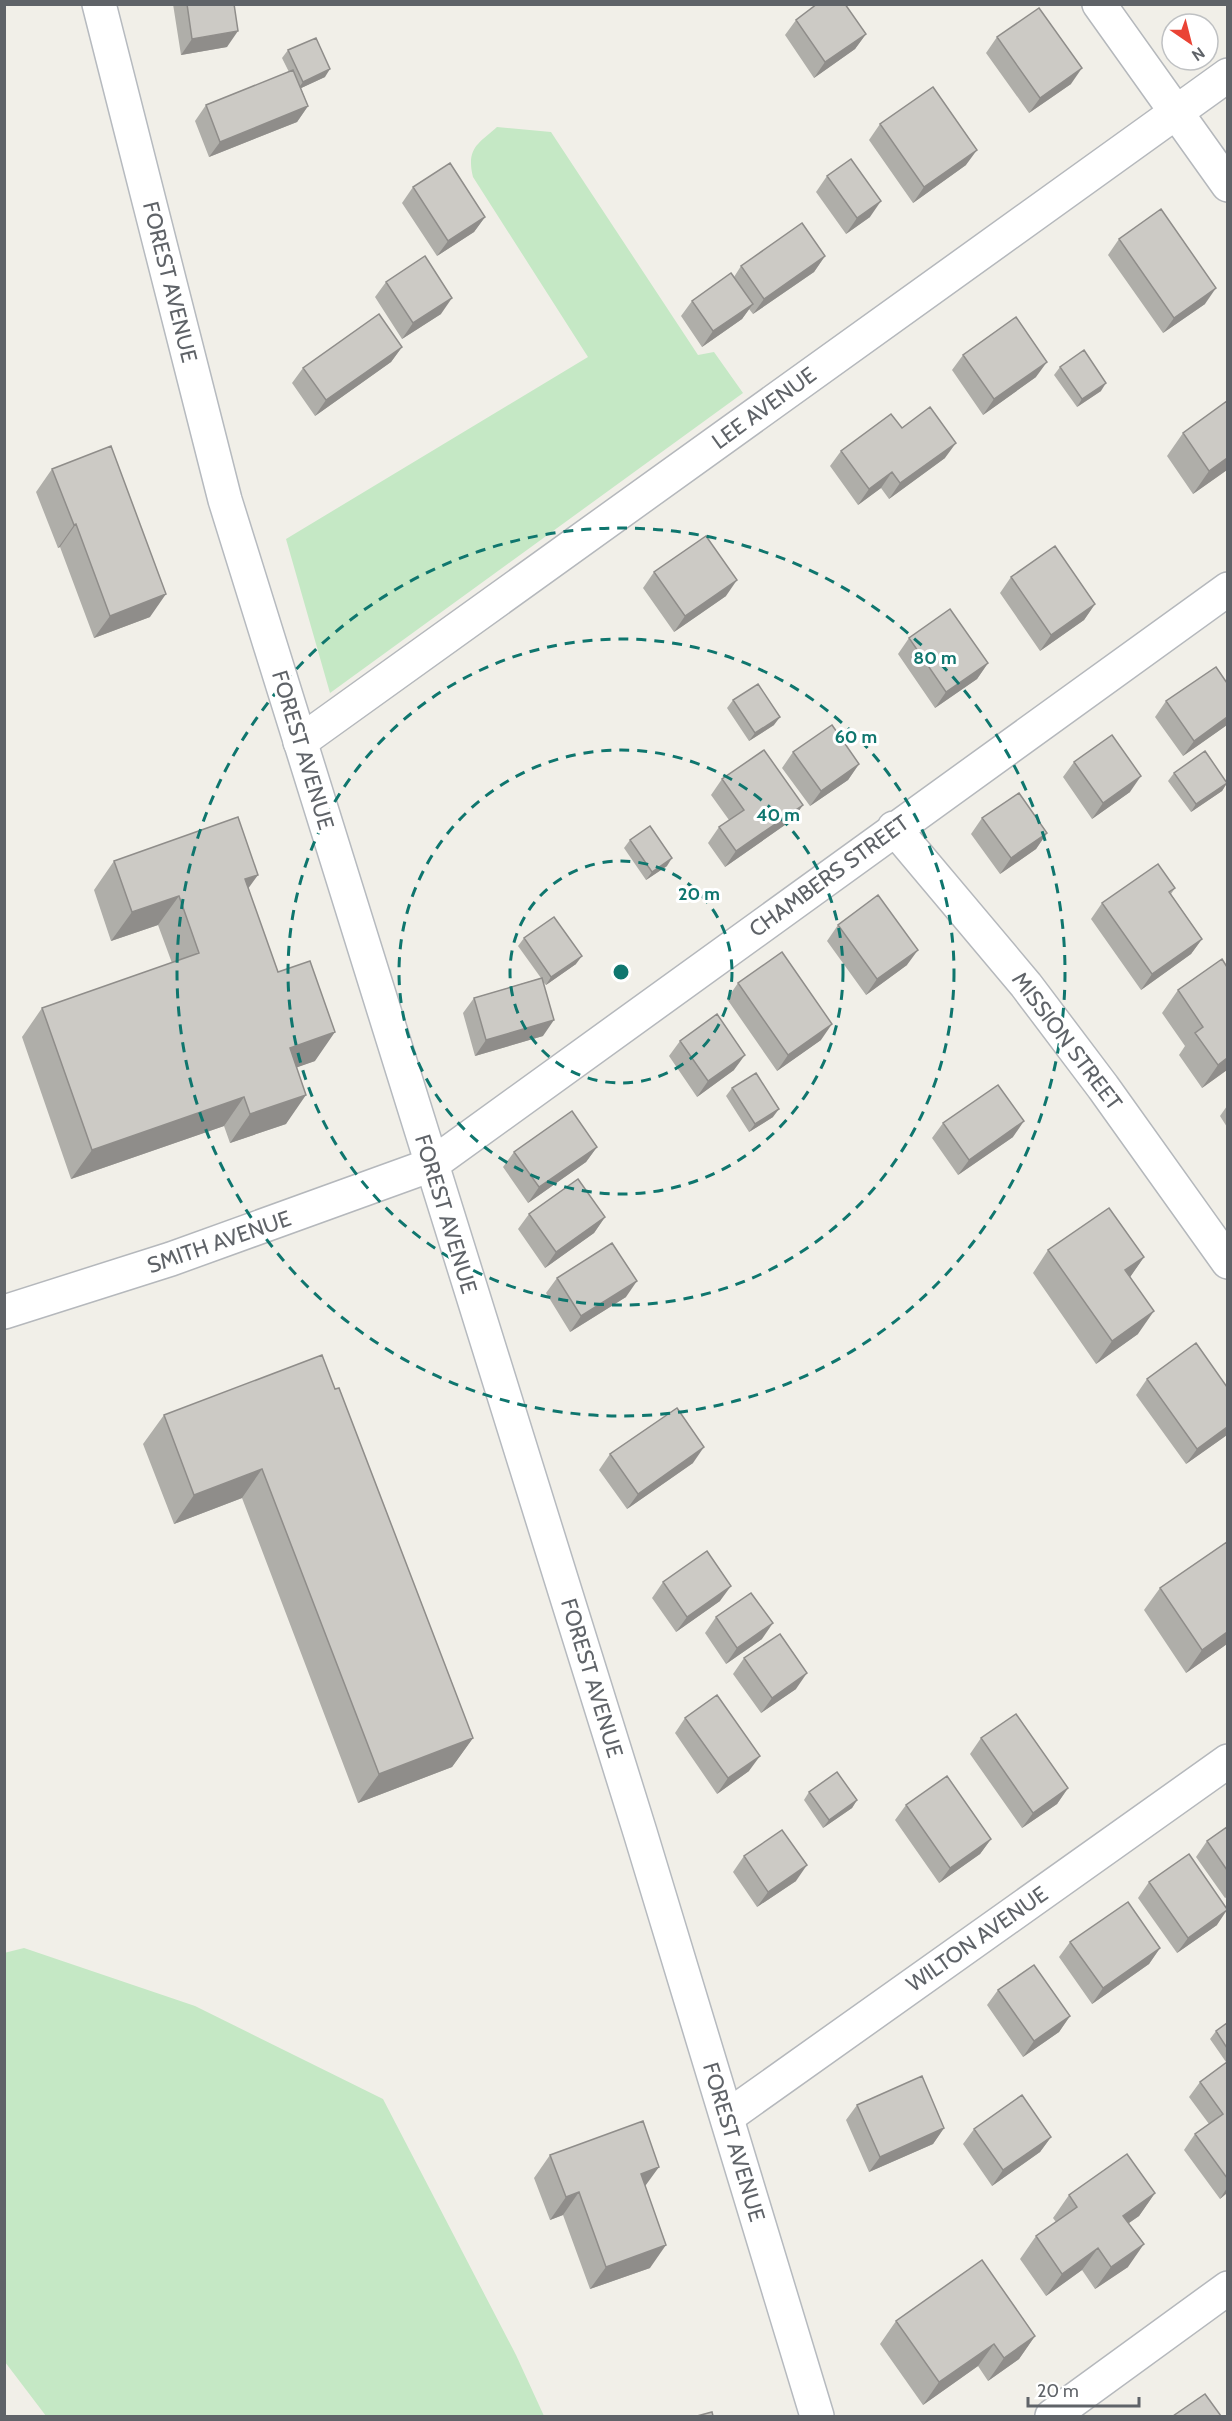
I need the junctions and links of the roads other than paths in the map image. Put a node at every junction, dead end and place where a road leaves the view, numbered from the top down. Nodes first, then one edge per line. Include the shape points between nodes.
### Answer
1 (99, 4) edge
2 (1099, 4) edge
3 (1227, 75) edge
4 (1175, 112) junction
5 (1227, 185) edge
6 (1227, 589) edge
7 (300, 742) junction
8 (894, 828) junction
9 (431, 1166) junction
10 (1227, 1262) edge
11 (4, 1312) edge
12 (1227, 1761) edge
13 (726, 2117) junction
14 (1227, 2288) edge
15 (817, 2416) edge
16 (1052, 2416) edge

1 - 7 street, FOREST AVENUE via 225,500
2 - 4 street
3 - 4 street, LEE AVENUE
4 - 5 street
4 - 7 street, LEE AVENUE
6 - 8 street, CHAMBERS STREET
7 - 9 street, FOREST AVENUE
8 - 9 street, CHAMBERS STREET
8 - 10 street, MISSION STREET via 1026,985
9 - 11 street, SMITH AVENUE via 171,1259
9 - 13 street, FOREST AVENUE
12 - 13 street, WILTON AVENUE
13 - 15 street, FOREST AVENUE
14 - 16 street

